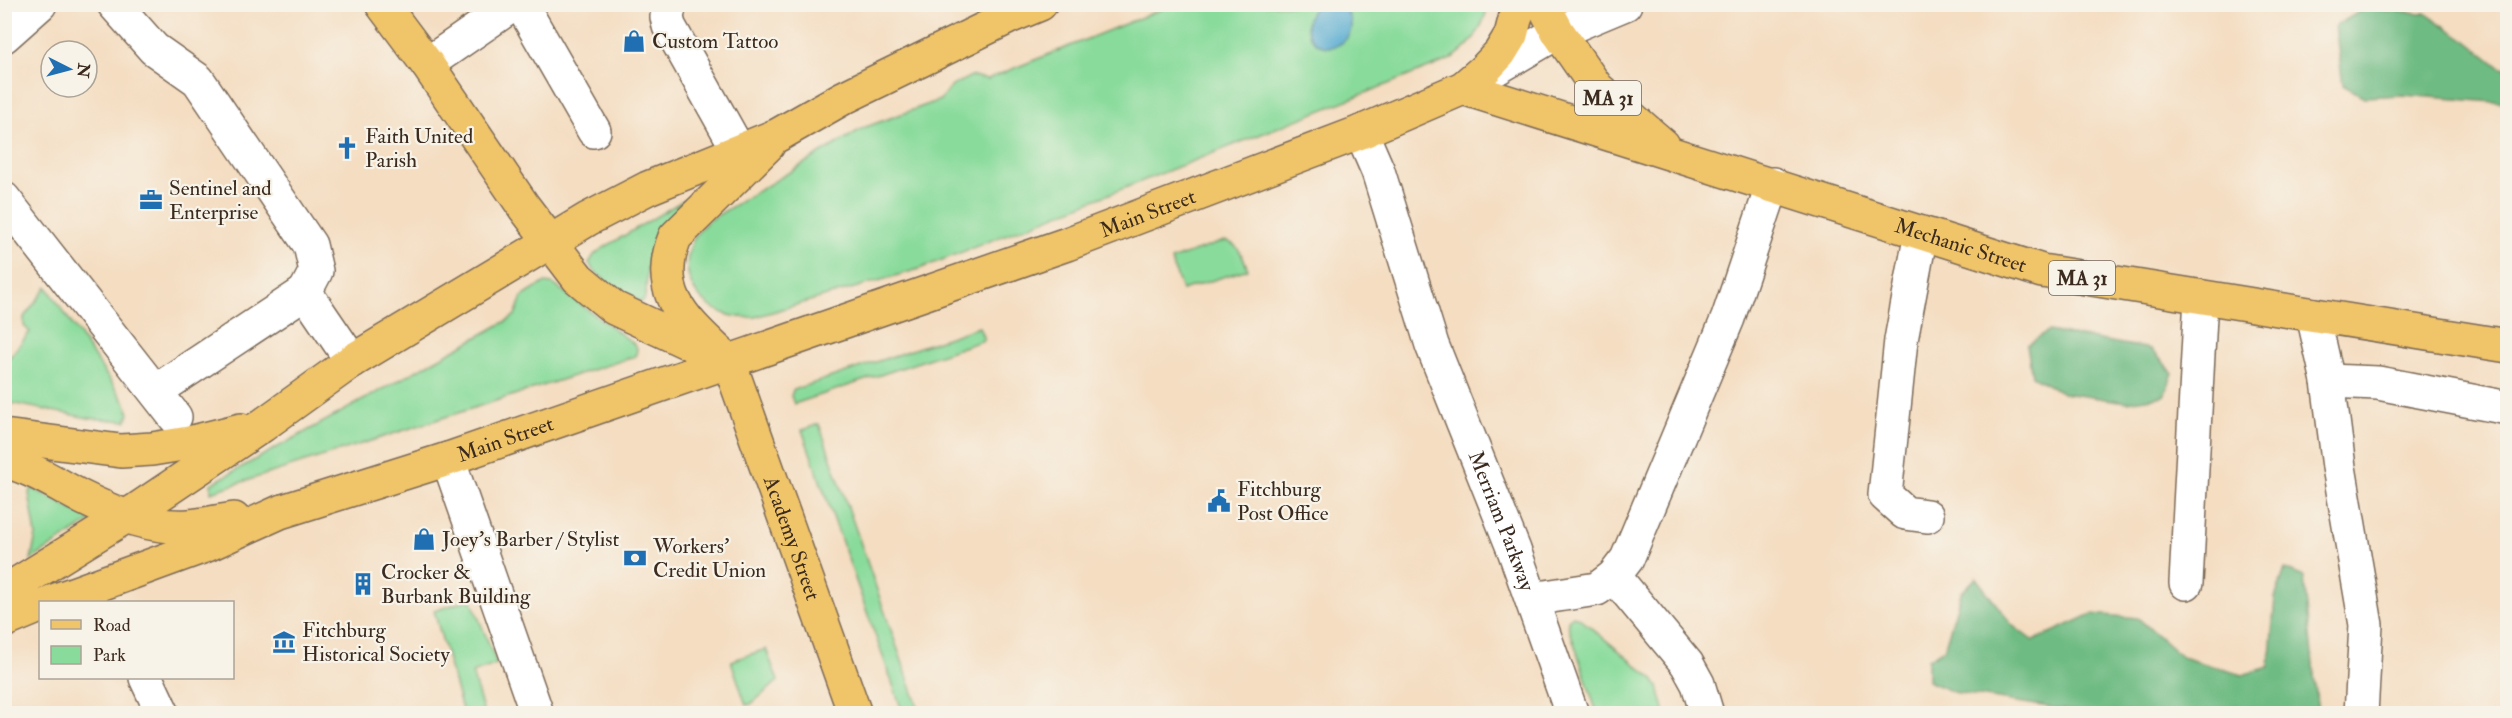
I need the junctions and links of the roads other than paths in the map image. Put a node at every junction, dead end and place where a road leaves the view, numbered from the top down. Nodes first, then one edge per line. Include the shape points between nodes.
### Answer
1 (40, 4) edge
2 (114, 4) edge
3 (382, 4) edge
4 (514, 4) edge
5 (521, 4) edge
6 (670, 4) edge
7 (1519, 4) edge
8 (1625, 4) edge
9 (1019, 8) edge
10 (1551, 18) edge
11 (4, 36) edge
12 (427, 64) junction
13 (1463, 88) junction
14 (594, 130) dead end
15 (1361, 132) junction
16 (778, 135) junction
17 (739, 151) junction
18 (1671, 152) junction
19 (1773, 184) junction
20 (4, 199) edge
21 (1921, 233) junction
22 (549, 241) junction
23 (305, 292) junction
24 (2201, 297) junction
25 (2313, 315) junction
26 (2508, 346) edge
27 (352, 361) junction
28 (729, 362) junction
29 (2328, 381) junction
30 (156, 391) junction
31 (2508, 408) edge
32 (175, 417) dead end
33 (263, 425) junction
34 (4, 436) edge
35 (448, 459) junction
36 (4, 461) edge
37 (280, 512) junction
38 (127, 516) junction
39 (1927, 516) dead end
40 (1614, 576) junction
41 (2186, 583) dead end
42 (4, 592) edge
43 (107, 593) edge
44 (1532, 599) junction
45 (62, 601) edge
46 (39, 606) edge
47 (4, 621) edge
48 (146, 679) edge
49 (163, 714) edge
50 (537, 714) edge
51 (855, 714) edge
52 (1572, 714) edge
53 (1707, 714) edge
54 (2361, 714) edge

1 - 11 street
2 - 23 street via 154,49 198,80 310,245 316,271
3 - 12 main road
4 - 12 street
5 - 14 street
6 - 17 street via 669,26
7 - 13 main road, Main Street via 1511,35 1500,53
8 - 10 street
9 - 16 main road
10 - 13 street
10 - 18 main road, Mechanic Street / MA 31 via 1597,88
12 - 22 main road
13 - 15 main road, Main Street
13 - 18 main road, Mechanic Street
15 - 28 main road, Main Street via 1067,244
15 - 44 street, Merriam Parkway via 1382,182 1432,345
16 - 17 main road
16 - 28 main road via 675,237 669,253 668,281 673,301 684,318
17 - 22 main road via 648,188
18 - 19 main road, Mechanic Street / MA 31
19 - 21 main road, Mechanic Street / MA 31
19 - 40 street, Merriam Parkway via 1728,318 1627,560
20 - 30 street
21 - 24 main road, Mechanic Street / MA 31 via 2042,271
21 - 39 street via 1901,340 1885,495 1905,513
22 - 27 main road
22 - 28 main road via 578,278 614,308
23 - 27 street
23 - 30 street
24 - 25 main road, Mechanic Street / MA 31
24 - 41 street
25 - 26 main road, Mechanic Street / MA 31
25 - 29 street
27 - 33 main road
28 - 35 main road, Main Street
28 - 51 main road, Academy Street
29 - 31 street via 2378,383
29 - 54 street via 2366,625
30 - 32 street
33 - 34 main road via 189,443 131,450
33 - 38 main road
35 - 37 main road, Main Street
35 - 50 street
36 - 38 main road, Main Street
37 - 38 main road, Main Street via 188,526
37 - 43 main road, Main Street
38 - 42 main road
40 - 44 street, Merriam Parkway via 1597,589
40 - 53 street via 1687,664
43 - 45 main road, Main Street
44 - 52 street
46 - 47 main road
48 - 49 street

